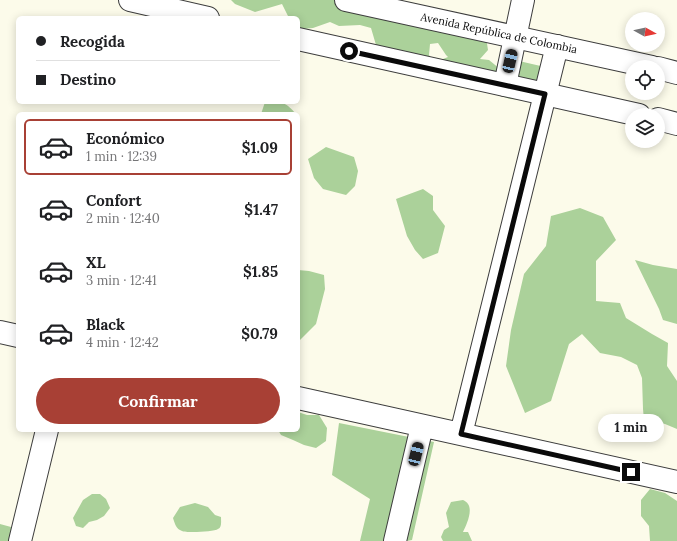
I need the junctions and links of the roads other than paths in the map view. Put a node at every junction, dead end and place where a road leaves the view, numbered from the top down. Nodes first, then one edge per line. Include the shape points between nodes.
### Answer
1 (346, 0) edge
2 (523, 0) edge
3 (140, 1) edge
4 (200, 16) edge
5 (515, 37) junction
6 (300, 39) edge
7 (557, 46) junction
8 (625, 61) edge
9 (665, 70) edge
10 (677, 73) edge
11 (505, 85) junction
12 (545, 94) junction
13 (625, 112) edge
14 (665, 121) edge
15 (677, 124) edge
16 (0, 332) edge
17 (16, 336) edge
18 (300, 398) edge
19 (422, 426) junction
20 (47, 432) edge
21 (461, 434) junction
22 (677, 482) edge
23 (20, 541) edge
24 (395, 541) edge

1 - 5 street, Avenida República de Colombia
2 - 5 street
3 - 4 street
5 - 7 street, Avenida República de Colombia
5 - 11 street
6 - 11 street
7 - 8 street, Avenida República de Colombia
7 - 12 street
9 - 10 street
11 - 12 street
12 - 13 street
12 - 21 street
14 - 15 street
16 - 17 street
18 - 19 street
19 - 21 street
19 - 24 street
20 - 23 street
21 - 22 street

